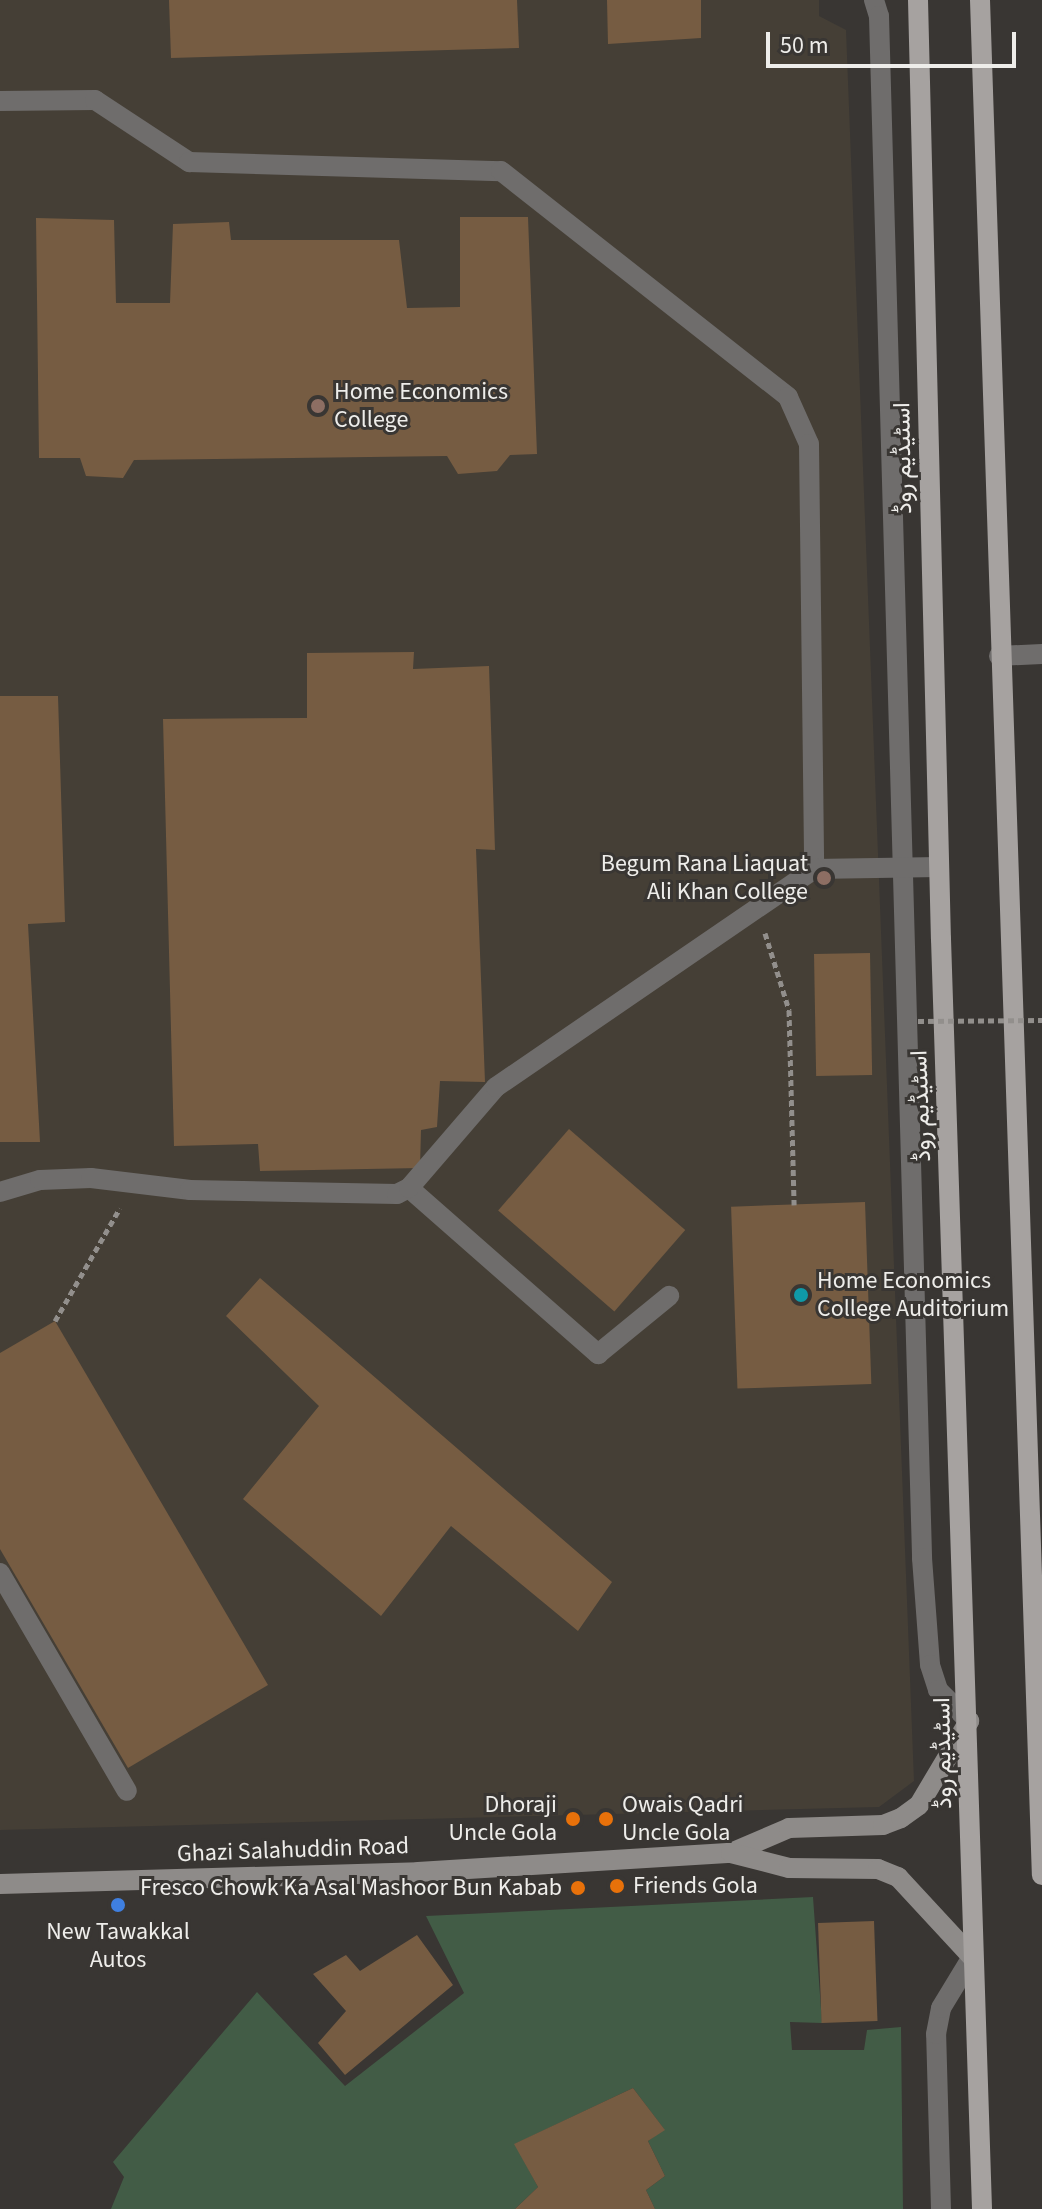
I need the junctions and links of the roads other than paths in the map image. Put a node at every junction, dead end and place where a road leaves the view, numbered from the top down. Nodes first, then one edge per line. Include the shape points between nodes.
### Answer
1 (874, 0) edge
2 (918, 0) edge
3 (980, 0) edge
4 (0, 101) edge
5 (1042, 654) edge
6 (999, 656) junction
7 (899, 867) junction
8 (939, 867) junction
9 (814, 869) junction
10 (409, 1188) junction
11 (0, 1192) edge
12 (669, 1296) dead end
13 (0, 1573) edge
14 (969, 1721) junction
15 (127, 1791) dead end
16 (731, 1853) junction
17 (1042, 1875) edge
18 (0, 1884) edge
19 (972, 1957) junction
20 (941, 2209) edge
21 (982, 2209) edge

1 - 7 lane via 879,16
2 - 8 main road, اسٹیڈیم روڈ
3 - 6 main road
4 - 9 lane via 95,100 189,162 501,171 788,397 809,444
5 - 6 lane
6 - 17 main road
7 - 8 lane
7 - 9 lane
7 - 14 lane via 926,1626 938,1690
8 - 14 main road, اسٹیڈیم روڈ
9 - 10 lane via 496,1087
10 - 11 lane via 397,1194 203,1191 40,1180
10 - 12 lane via 598,1354
13 - 15 lane
14 - 16 main road, Ghazi Salahuddin Road via 919,1805 901,1818 883,1825 789,1828
14 - 19 main road, اسٹیڈیم روڈ
16 - 18 main road, Ghazi Salahuddin Road via 418,1872
16 - 19 main road, Ghazi Salahuddin Road via 789,1868 878,1869 898,1877
19 - 20 lane via 941,2008 936,2034
19 - 21 main road, اسٹیڈیم روڈ

